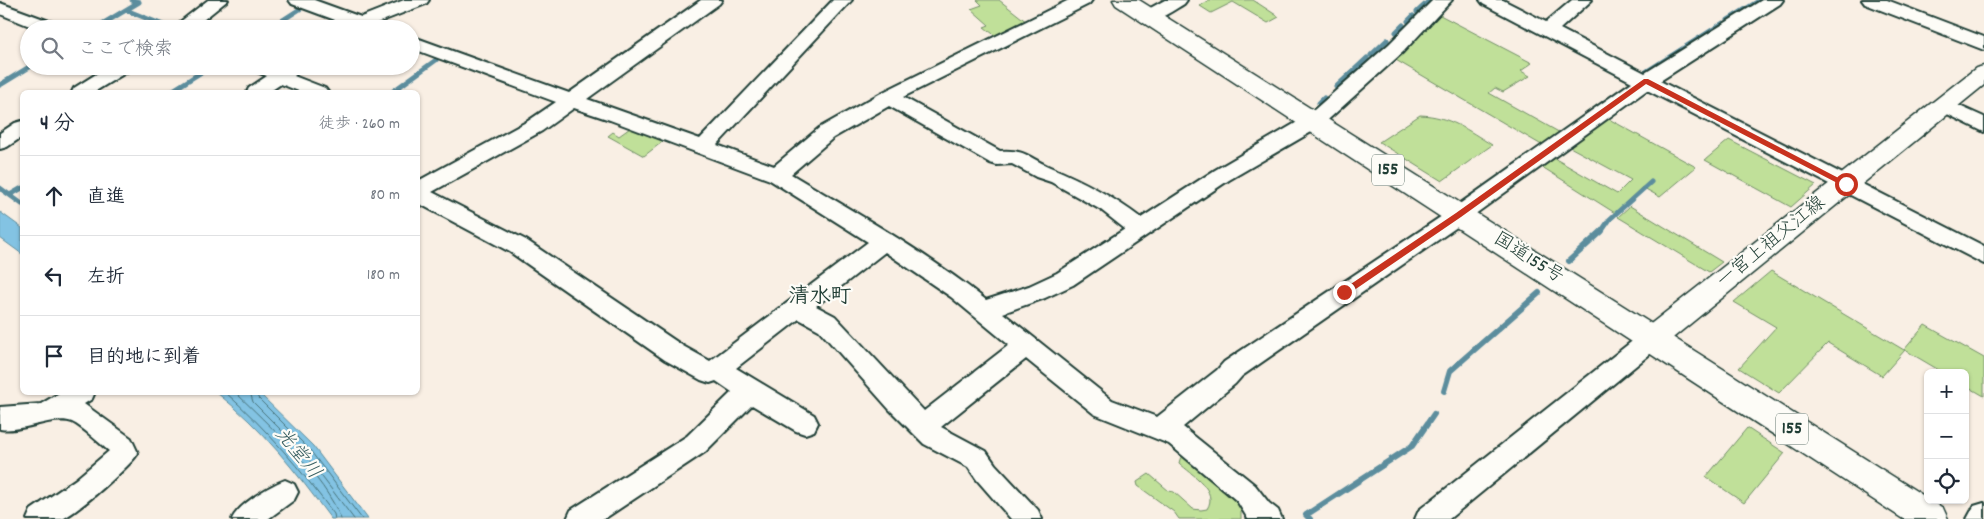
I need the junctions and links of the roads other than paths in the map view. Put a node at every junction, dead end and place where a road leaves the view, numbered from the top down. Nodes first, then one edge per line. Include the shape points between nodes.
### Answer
1 (219, 0) edge
2 (298, 0) edge
3 (420, 0) edge
4 (713, 0) edge
5 (843, 0) edge
6 (1083, 0) edge
7 (1124, 0) edge
8 (1178, 0) edge
9 (1444, 0) edge
10 (1489, 0) edge
11 (1583, 0) edge
12 (1774, 0) edge
13 (1872, 0) edge
14 (0, 8) edge
15 (1149, 16) junction
16 (31, 20) edge
17 (192, 20) edge
18 (345, 20) edge
19 (377, 20) edge
20 (1548, 30) junction
21 (1984, 44) edge
22 (420, 45) edge
23 (1984, 73) edge
24 (108, 75) edge
25 (282, 75) edge
26 (288, 75) edge
27 (1646, 81) junction
28 (83, 90) edge
29 (259, 90) edge
30 (315, 90) edge
31 (888, 97) junction
32 (569, 100) junction
33 (1944, 105) junction
34 (1313, 122) junction
35 (1984, 125) edge
36 (20, 129) edge
37 (0, 142) edge
38 (703, 148) junction
39 (777, 175) junction
40 (1846, 184) junction
41 (420, 189) edge
42 (420, 195) edge
43 (1459, 215) junction
44 (1140, 229) junction
45 (884, 241) junction
46 (1984, 256) edge
47 (797, 307) junction
48 (984, 310) junction
49 (1653, 338) junction
50 (1027, 345) junction
51 (718, 369) junction
52 (750, 391) junction
53 (78, 395) edge
54 (55, 409) junction
55 (2, 420) edge
56 (805, 423) dead end
57 (923, 426) junction
58 (1161, 429) junction
59 (285, 492) dead end
60 (1984, 515) edge
61 (41, 519) edge
62 (246, 519) edge
63 (581, 519) edge
64 (1028, 519) edge
65 (1268, 519) edge
66 (1430, 519) edge
67 (1931, 519) edge
68 (1981, 519) edge

1 - 17 street
2 - 18 street
3 - 19 street
4 - 32 street
5 - 38 street
6 - 31 street
7 - 15 main road, 国道155号 / 155
8 - 15 street
9 - 34 street
10 - 20 street
11 - 20 street
12 - 27 street
13 - 21 street
14 - 16 street
15 - 34 main road, 国道155号 / 155
20 - 27 street
22 - 32 street
23 - 33 main road, 一宮上祖父江線
24 - 28 street
25 - 29 street
26 - 30 street
27 - 40 street
27 - 43 street
31 - 39 street via 826,133
31 - 44 street via 997,158 1015,157 1058,177 1108,205
32 - 38 street
32 - 41 street via 534,126
33 - 35 street
33 - 40 main road, 一宮上祖父江線
34 - 43 main road, 国道155号 / 155
34 - 44 street via 1222,175
36 - 37 street
38 - 39 street
39 - 45 street
40 - 46 street
40 - 49 main road, 一宮上祖父江線
42 - 51 street via 518,246 674,353 710,373
43 - 49 main road, 国道155号 / 155
43 - 58 street via 1233,369
44 - 48 street via 1065,279
45 - 47 street
45 - 48 street
47 - 51 street
47 - 57 street via 827,323
48 - 50 street
49 - 66 street
49 - 67 main road, 国道155号 / 155
50 - 57 street
50 - 58 street via 1103,407
51 - 52 street
52 - 56 street
52 - 63 street via 696,444
53 - 54 street
54 - 55 street
54 - 61 street via 79,413 122,446 125,453 85,488
57 - 64 street via 933,436 977,458
58 - 65 street via 1178,436 1246,493
59 - 62 street
60 - 68 street

